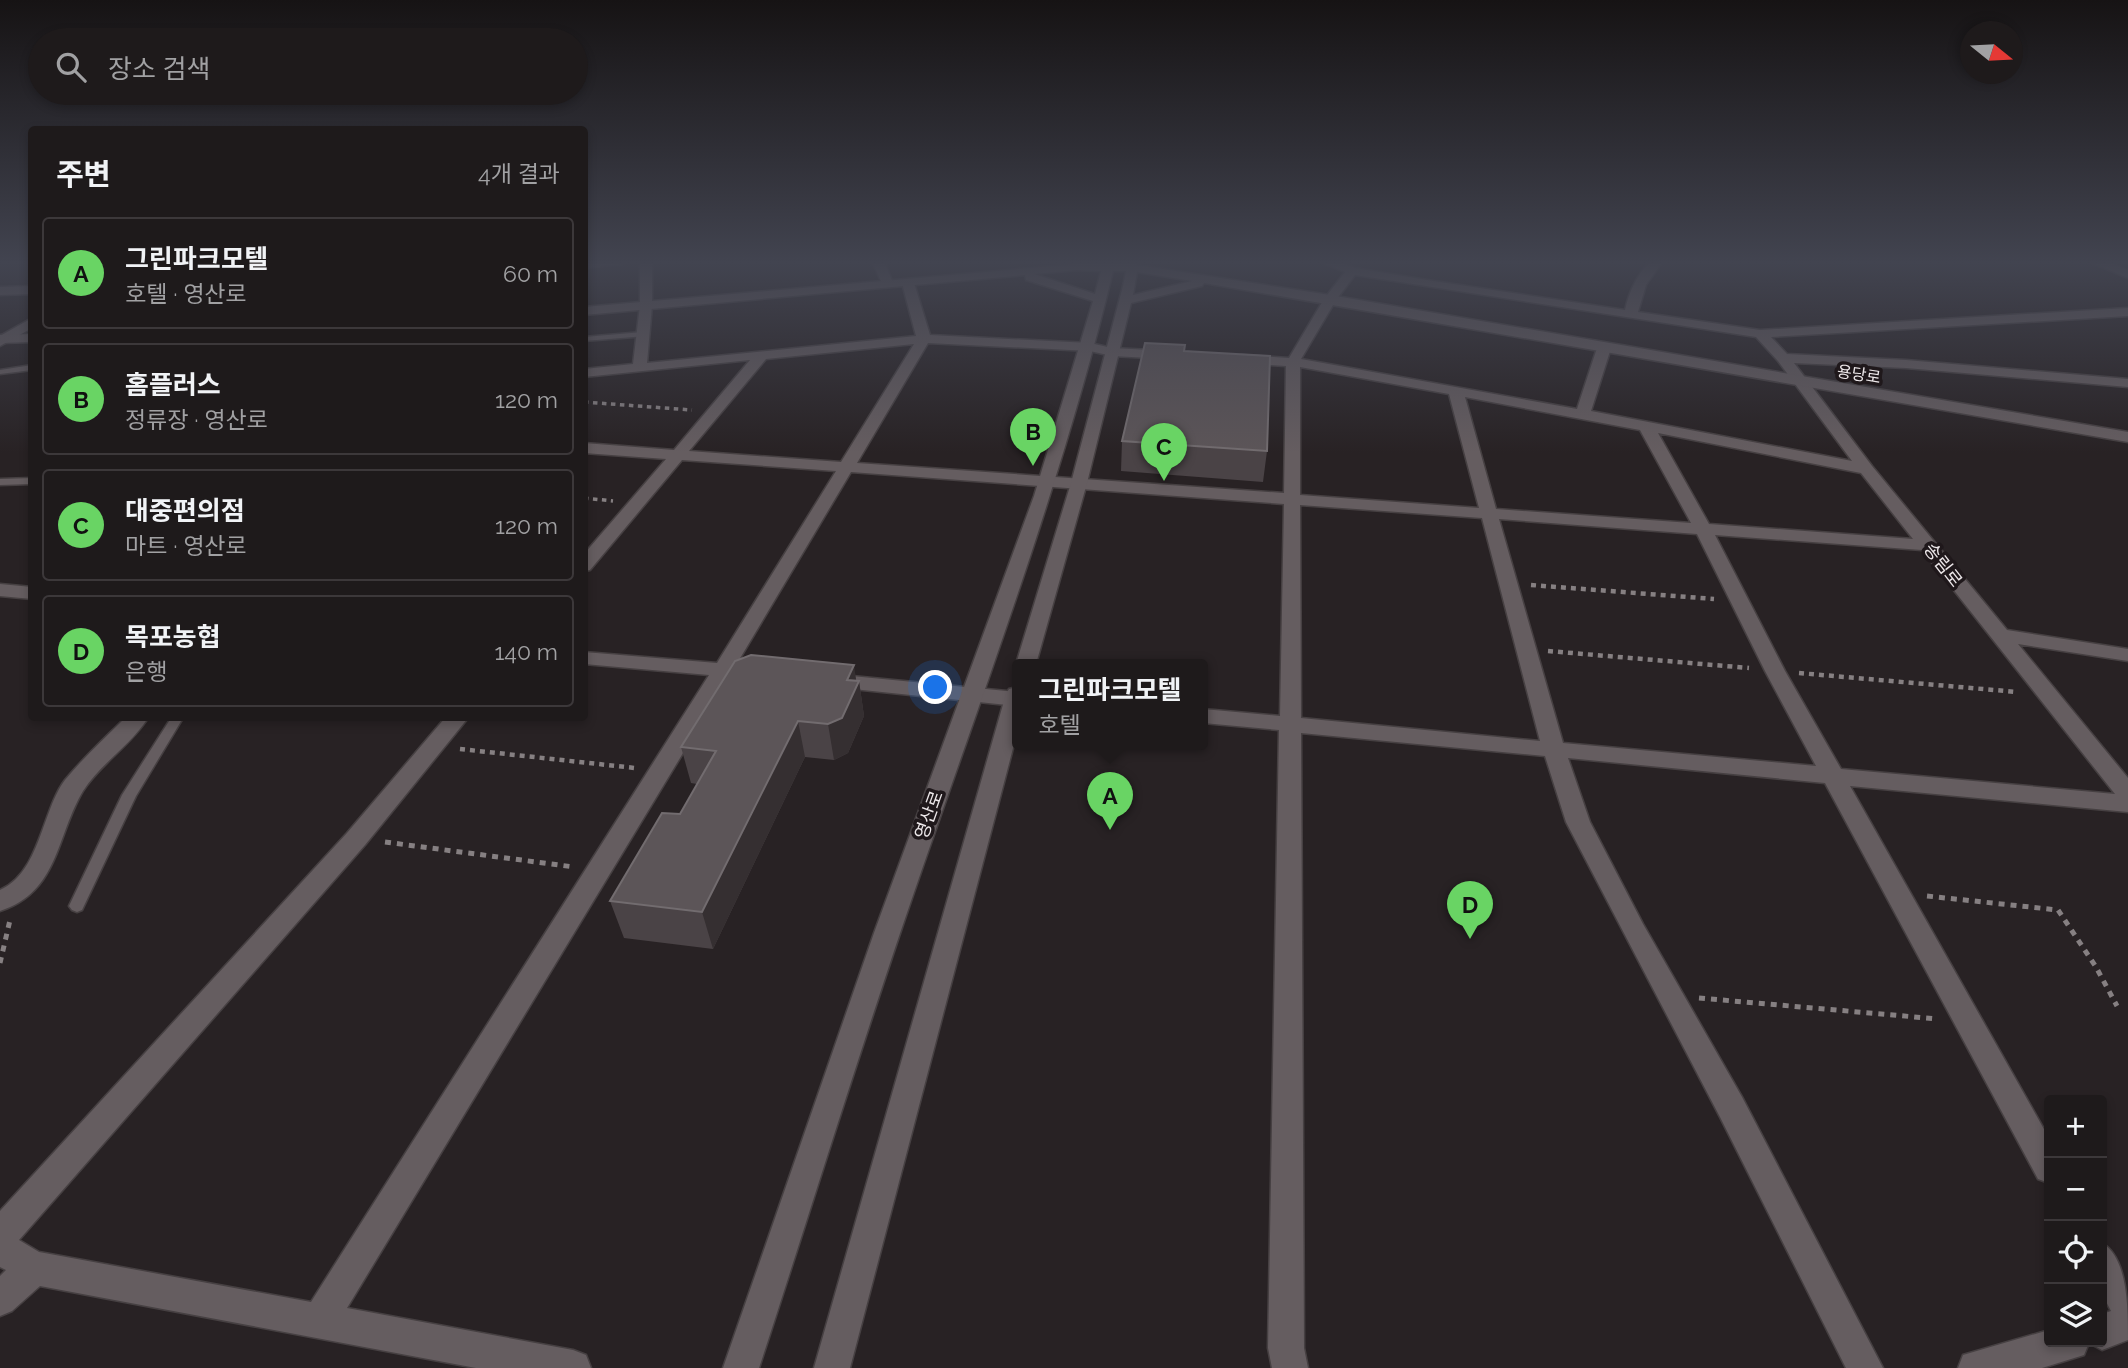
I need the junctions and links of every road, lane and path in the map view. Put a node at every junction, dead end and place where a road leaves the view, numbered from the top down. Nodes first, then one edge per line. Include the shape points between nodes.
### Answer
1 (27, 325) edge
2 (644, 325) edge
3 (920, 325) edge
4 (1101, 325) edge
5 (1113, 325) edge
6 (1315, 325) edge
7 (1474, 325) edge
8 (1701, 325) edge
9 (1913, 325) edge
10 (643, 334) junction
11 (1760, 334) junction
12 (28, 338) edge
13 (924, 338) junction
14 (588, 339) edge
15 (2, 340) edge
16 (1604, 348) junction
17 (1101, 349) junction
18 (762, 355) junction
19 (1182, 356) edge
20 (1223, 358) edge
21 (1783, 358) junction
22 (1293, 362) junction
23 (640, 367) junction
24 (28, 368) edge
25 (0, 372) edge
26 (588, 375) edge
27 (1798, 382) junction
28 (2128, 383) edge
29 (1456, 392) junction
30 (588, 402) edge
31 (715, 411) junction
32 (1583, 414) junction
33 (1646, 426) junction
34 (2128, 437) edge
35 (588, 448) edge
36 (680, 454) junction
37 (848, 466) junction
38 (1866, 469) junction
39 (1046, 480) junction
40 (28, 481) edge
41 (0, 482) edge
42 (1079, 482) junction
43 (1292, 499) junction
44 (1491, 513) junction
45 (1702, 527) junction
46 (1927, 545) junction
47 (588, 561) edge
48 (1509, 583) junction
49 (0, 590) edge
50 (28, 593) edge
51 (1739, 601) junction
52 (1999, 635) junction
53 (2128, 655) edge
54 (588, 658) edge
55 (1027, 659) edge
56 (723, 670) junction
57 (750, 673) edge
58 (816, 680) edge
59 (974, 695) junction
60 (1012, 697) edge
61 (1012, 715) edge
62 (1208, 716) edge
63 (134, 721) edge
64 (175, 721) edge
65 (454, 721) edge
66 (1290, 724) junction
67 (433, 746) junction
68 (1554, 750) junction
69 (660, 771) junction
70 (1832, 775) junction
71 (2128, 794) edge
72 (2128, 804) edge
73 (356, 839) junction
74 (599, 870) junction
75 (1896, 892) junction
76 (7, 898) edge
77 (76, 906) dead end
78 (0, 963) edge
79 (1670, 996) junction
80 (2118, 1006) dead end
81 (1966, 1022) junction
82 (2044, 1159) edge
83 (0, 1236) edge
84 (0, 1248) edge
85 (34, 1268) junction
86 (2107, 1269) edge
87 (0, 1299) edge
88 (2128, 1307) edge
89 (319, 1322) junction
90 (2128, 1322) edge
91 (2107, 1330) edge
92 (2053, 1347) edge
93 (573, 1368) edge
94 (741, 1368) edge
95 (832, 1368) edge
96 (1290, 1368) edge
97 (1865, 1368) edge
98 (1976, 1368) edge

1 - 15 street
2 - 10 street
3 - 13 street
4 - 17 street, 영산로
5 - 17 street, 영산로
6 - 22 street
7 - 16 street, 용당로
8 - 11 street
9 - 11 street
10 - 14 lane
10 - 23 street
11 - 21 street, 송림로
12 - 15 street
13 - 17 street
13 - 18 street
13 - 37 street
16 - 27 street, 용당로
16 - 32 street
17 - 19 street
17 - 39 street, 영산로
17 - 42 street, 영산로
18 - 23 street
18 - 31 street
20 - 22 street
21 - 27 street, 송림로
21 - 28 street
22 - 29 street
22 - 43 street
23 - 26 street
24 - 25 lane
27 - 34 street, 용당로
27 - 38 street, 송림로
29 - 32 street
29 - 44 street
30 - 31 path
31 - 36 street
32 - 33 street
33 - 38 street
33 - 45 street
35 - 36 street
36 - 37 street
36 - 47 street
37 - 39 street
37 - 56 street
38 - 46 street, 송림로
39 - 42 street
39 - 59 street, 영산로
40 - 41 lane
42 - 43 street
42 - 55 street, 영산로
43 - 44 street
43 - 66 street
44 - 45 street
44 - 48 street
45 - 46 street
45 - 51 street
46 - 52 street, 송림로
48 - 51 path
48 - 68 street
49 - 50 street
51 - 70 street
52 - 53 street
52 - 71 street, 송림로
54 - 56 street
56 - 57 street
56 - 69 street
58 - 59 street
59 - 60 street
59 - 94 street, 영산로 via 904,884
61 - 95 street
62 - 66 street
63 - 76 street via 73,788 44,857
64 - 77 lane via 129,795
65 - 67 street
66 - 68 street
66 - 96 street via 1286,1348
67 - 69 path
67 - 73 street
68 - 70 street
68 - 79 street via 1578,822
69 - 74 street
70 - 72 street
70 - 75 street
73 - 74 path
73 - 83 street
74 - 89 street
75 - 80 path via 2058,910
75 - 81 street
76 - 78 path
79 - 81 path
79 - 97 street
81 - 82 street
84 - 85 street
85 - 87 street
85 - 89 street
86 - 88 street
89 - 93 street
90 - 91 street
92 - 98 street

